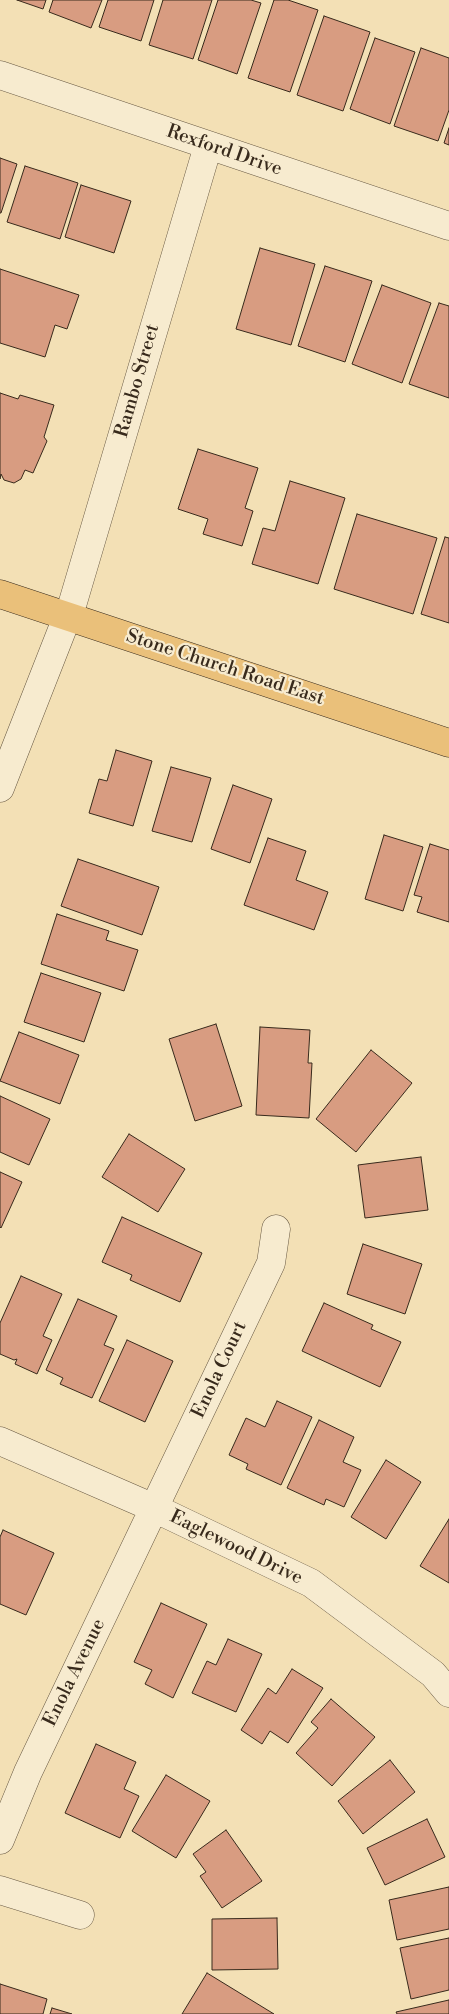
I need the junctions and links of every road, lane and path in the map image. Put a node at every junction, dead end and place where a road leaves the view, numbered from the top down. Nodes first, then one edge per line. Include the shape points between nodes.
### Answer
1 (0, 75) edge
2 (208, 146) junction
3 (449, 226) edge
4 (0, 594) edge
5 (68, 616) junction
6 (449, 743) edge
7 (0, 788) edge
8 (276, 1229) dead end
9 (0, 1441) edge
10 (154, 1508) junction
11 (448, 1689) edge
12 (0, 1840) edge
13 (0, 1890) edge
14 (80, 1915) dead end

1 - 2 street, Rexford Drive
2 - 3 street, Rexford Drive
2 - 5 street, Rambo Street
4 - 5 main road, Stone Church Road East
5 - 6 main road, Stone Church Road East
5 - 7 street, Rambo Street
8 - 10 street, Enola Court via 271,1263
9 - 10 street, Eaglewood Drive
10 - 11 street, Eaglewood Drive via 311,1583 433,1674
10 - 12 street, Enola Avenue via 28,1772
13 - 14 street

